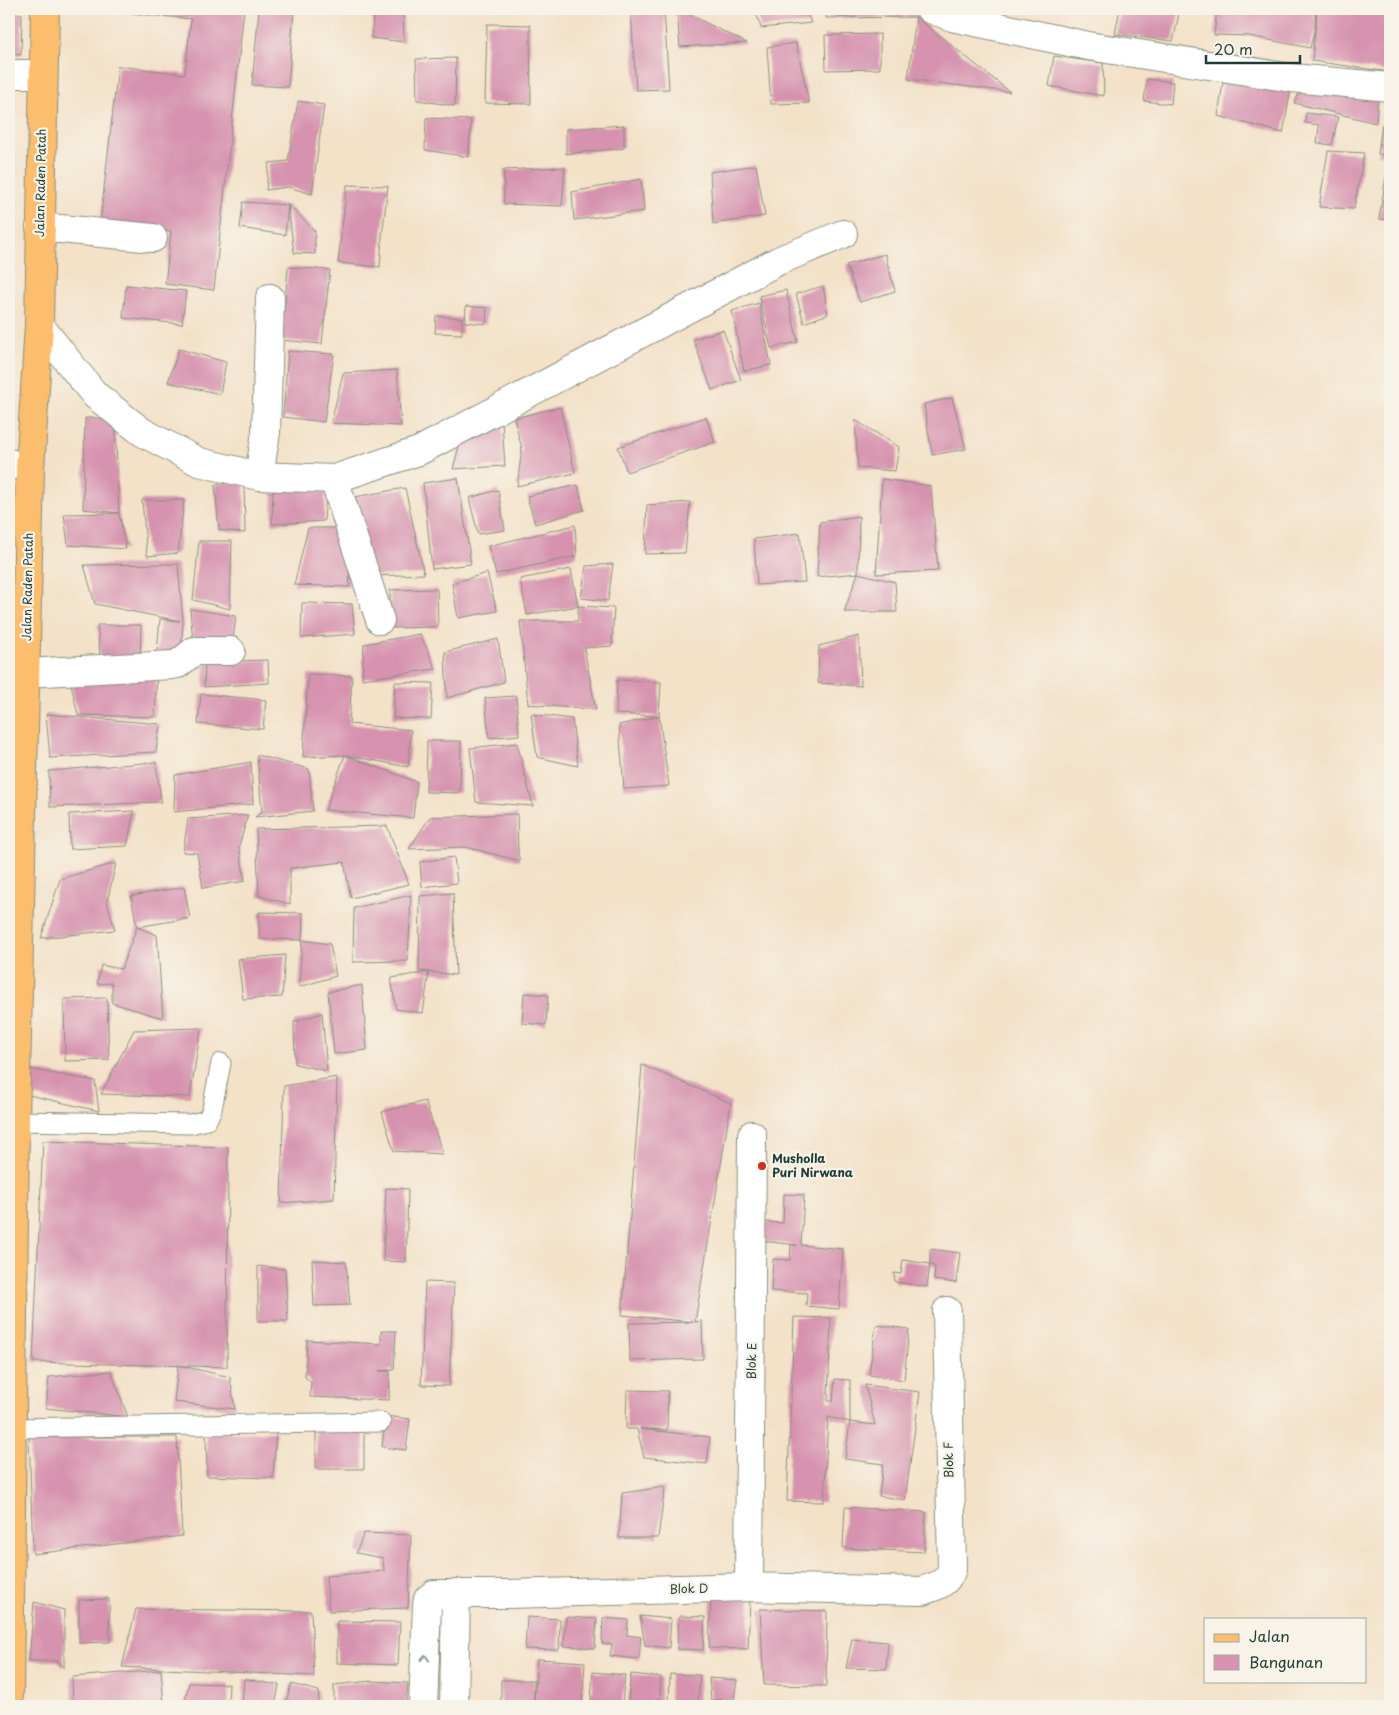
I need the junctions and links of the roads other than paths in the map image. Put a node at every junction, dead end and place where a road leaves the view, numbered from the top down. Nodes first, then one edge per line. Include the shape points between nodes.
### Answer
1 (45, 9) edge
2 (930, 9) edge
3 (9, 74) edge
4 (42, 74) junction
5 (1390, 87) edge
6 (63, 229) junction
7 (843, 234) dead end
8 (153, 238) dead end
9 (270, 298) dead end
10 (39, 325) junction
11 (20, 466) edge
12 (260, 470) junction
13 (334, 479) junction
14 (380, 620) dead end
15 (231, 652) dead end
16 (26, 673) junction
17 (221, 1063) dead end
18 (15, 1121) junction
19 (752, 1135) dead end
20 (10, 1307) edge
21 (947, 1311) dead end
22 (381, 1422) dead end
23 (11, 1428) junction
24 (9, 1576) edge
25 (749, 1587) junction
26 (922, 1591) joint
27 (456, 1593) junction
28 (9, 1706) edge
29 (423, 1706) edge
30 (454, 1706) edge

1 - 4 main road, Jalan Raden Patah
2 - 5 street via 952,17 1088,46 1292,78
3 - 4 street
4 - 6 main road, Jalan Raden Patah
6 - 8 street
6 - 10 main road, Jalan Raden Patah
7 - 13 street via 769,265 419,450
9 - 12 street via 266,432
10 - 11 main road, Jalan Raden Patah
10 - 12 street via 95,394 142,432 199,462
11 - 16 main road, Jalan Raden Patah
12 - 13 street
13 - 14 street
15 - 16 street via 194,651 172,665
16 - 18 main road, Jalan Raden Patah
17 - 18 lane via 207,1120 190,1124
18 - 20 main road, Jalan Raden Patah
19 - 25 street, Blok E
20 - 23 main road, Jalan Raden Patah
21 - 26 street, Blok F via 952,1569 948,1579 939,1586
22 - 23 lane
23 - 24 main road, Jalan Raden Patah
24 - 28 main road, Jalan Raden Patah
25 - 26 street, Blok D
25 - 27 street, Blok D
29 -> 27 street, Blok D via 428,1599 434,1594
27 - 30 street

